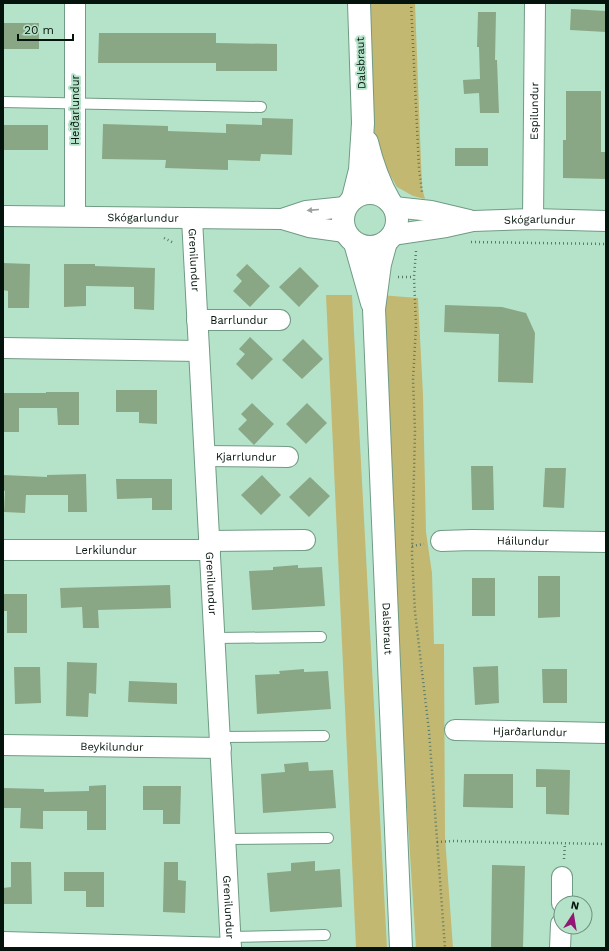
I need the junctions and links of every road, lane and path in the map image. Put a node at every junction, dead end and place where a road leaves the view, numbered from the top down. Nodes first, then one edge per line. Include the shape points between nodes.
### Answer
1 (75, 3) edge
2 (359, 3) edge
3 (410, 3) edge
4 (535, 3) edge
5 (3, 102) edge
6 (75, 103) junction
7 (261, 107) dead end
8 (363, 123) junction
9 (422, 196) dead end
10 (349, 202) junction
11 (392, 205) junction
12 (3, 216) edge
13 (75, 216) junction
14 (192, 219) junction
15 (282, 219) junction
16 (533, 219) junction
17 (473, 221) junction
18 (606, 221) edge
19 (157, 238) dead end
20 (350, 238) junction
21 (389, 239) junction
22 (463, 242) dead end
23 (606, 244) edge
24 (193, 245) junction
25 (418, 249) dead end
26 (379, 276) junction
27 (414, 277) junction
28 (374, 310) junction
29 (197, 320) junction
30 (280, 320) dead end
31 (3, 348) edge
32 (199, 351) junction
33 (205, 456) junction
34 (288, 457) dead end
35 (305, 540) dead end
36 (441, 541) dead end
37 (606, 542) edge
38 (210, 545) junction
39 (3, 550) edge
40 (320, 637) dead end
41 (215, 638) junction
42 (454, 730) dead end
43 (606, 733) edge
44 (324, 736) dead end
45 (220, 742) junction
46 (3, 745) edge
47 (328, 838) dead end
48 (226, 839) junction
49 (437, 842) junction
50 (606, 844) edge
51 (562, 877) dead end
52 (562, 895) edge
53 (325, 935) dead end
54 (561, 935) edge
55 (3, 942) edge
56 (231, 944) edge
57 (401, 948) edge
58 (444, 948) edge
59 (560, 948) edge

1 - 6 street, Heiðarlundur
2 - 8 street, Dalsbraut
3 - 9 path
4 - 16 street, Espilundur
5 - 6 lane
6 - 7 lane
6 - 13 street, Heiðarlundur
8 - 10 street, Dalsbraut via 360,170
8 - 11 street, Dalsbraut via 371,161 382,189
10 - 11 street via 361,194 376,193 384,196
10 -> 15 street, Skógarlundur
10 - 20 street via 342,215 342,224
11 - 17 street, Skógarlundur
11 - 21 street via 397,221
12 - 13 street, Skógarlundur
13 - 14 street, Skógarlundur
14 - 15 street, Skógarlundur
14 - 24 street, Grenilundur
15 - 20 street, Skógarlundur
16 - 17 street, Skógarlundur
16 - 18 street, Skógarlundur
17 - 21 street, Skógarlundur
19 - 24 path via 165,238 181,246
20 - 21 street via 362,247 378,246
20 - 28 street, Dalsbraut
21 - 26 street, Dalsbraut
22 - 23 path
24 - 29 street, Grenilundur
25 - 27 path via 415,252
26 - 27 path
26 - 28 street, Dalsbraut
27 - 49 path via 416,325 413,380 415,431 412,555
28 - 57 street, Dalsbraut
29 - 30 street, Barrlundur
29 - 32 street, Grenilundur
31 - 32 street
32 - 33 street, Grenilundur
33 - 34 street, Kjarrlundur
33 - 38 street, Grenilundur
35 - 38 street, Lerkilundur
36 - 37 street, Háilundur
38 - 39 street, Lerkilundur
38 - 41 street, Grenilundur
40 - 41 lane
41 - 45 street, Grenilundur
42 - 43 street, Hjarðarlundur
44 - 45 lane
45 - 46 street, Beykilundur
45 - 48 street, Grenilundur
47 - 48 lane
48 - 56 street, Grenilundur
49 - 50 path
49 - 58 path
51 - 52 street
53 - 56 lane
54 - 59 street
55 - 56 street

